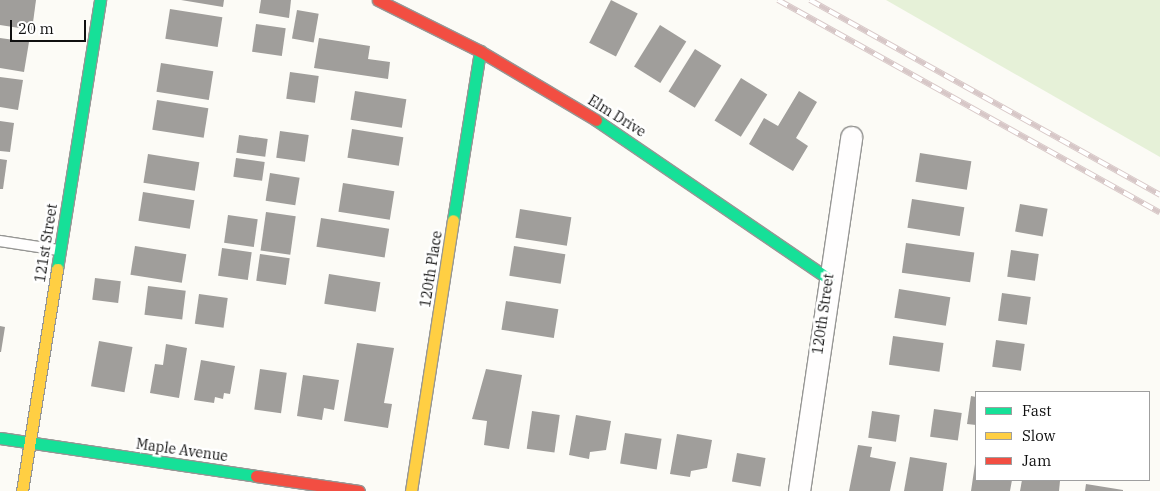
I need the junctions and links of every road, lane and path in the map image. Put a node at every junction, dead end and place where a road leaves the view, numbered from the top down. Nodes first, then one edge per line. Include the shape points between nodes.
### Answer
1 (100, 0) edge
2 (378, 0) edge
3 (480, 51) junction
4 (851, 137) dead end
5 (0, 242) edge
6 (60, 250) junction
7 (828, 278) junction
8 (0, 438) edge
9 (30, 442) junction
10 (22, 491) edge
11 (359, 491) edge
12 (412, 491) edge
13 (799, 491) edge

1 - 6 street, 121st Street
2 - 3 street, Elm Drive
3 - 7 street, Elm Drive via 620,135
3 - 12 street, 120th Place
4 - 7 street, 120th Street
5 - 6 lane
6 - 9 street, 121st Street
7 - 13 street, 120th Street
8 - 9 street, Maple Avenue
9 - 10 street, 121st Street
9 - 11 street, Maple Avenue

